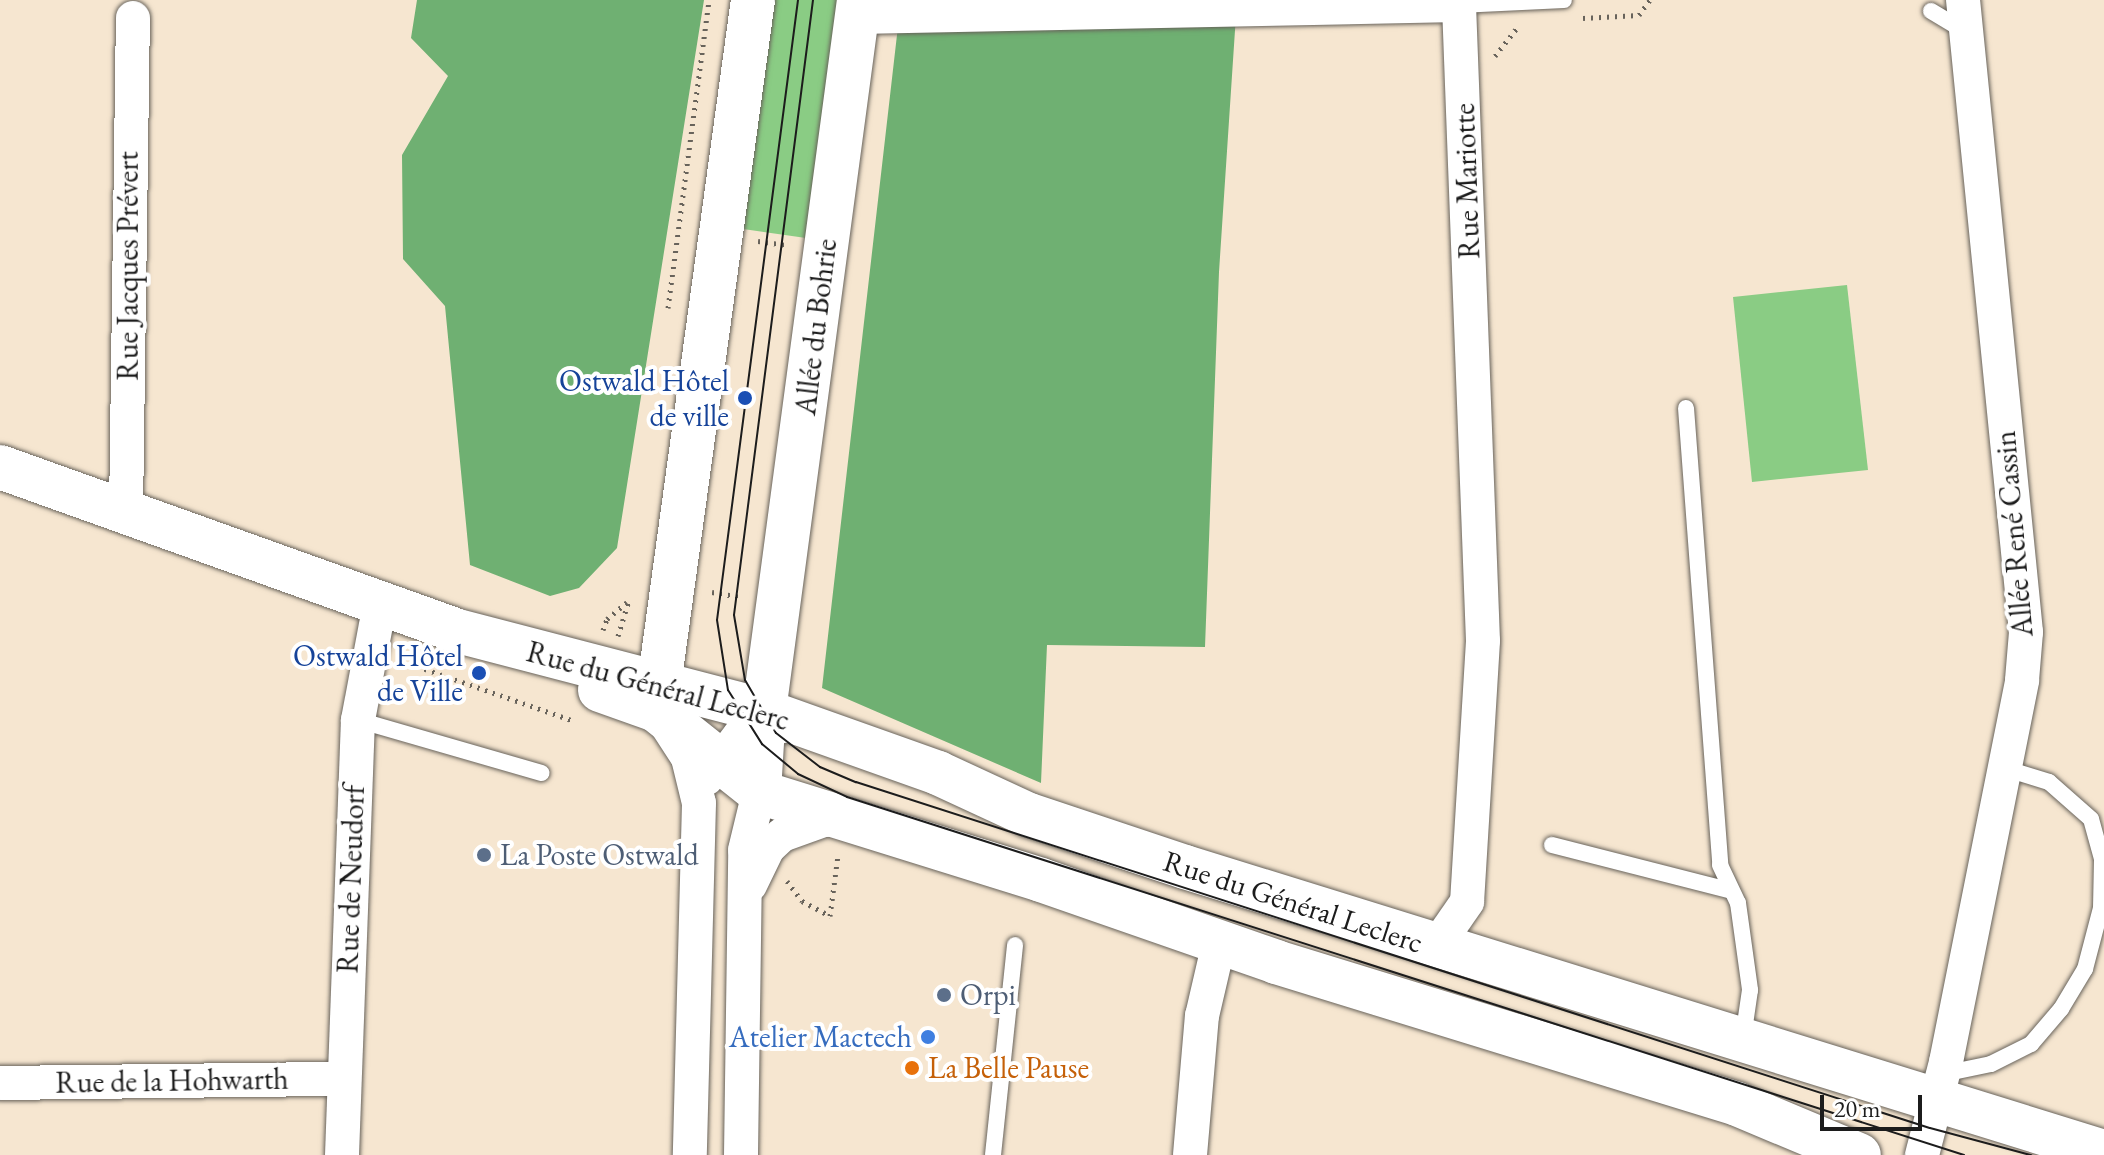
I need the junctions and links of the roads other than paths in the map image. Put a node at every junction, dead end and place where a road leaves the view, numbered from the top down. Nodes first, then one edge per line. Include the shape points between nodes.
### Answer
1 (753, 0) edge
2 (1564, 0) edge
3 (1459, 5) junction
4 (858, 9) edge
5 (1931, 11) dead end
6 (1963, 15) edge
7 (133, 18) dead end
8 (1686, 408) dead end
9 (0, 467) edge
10 (126, 513) junction
11 (649, 599) junction
12 (380, 604) junction
13 (488, 641) junction
14 (606, 649) junction
15 (775, 655) junction
16 (666, 692) junction
17 (358, 720) junction
18 (815, 729) junction
19 (748, 760) junction
20 (2004, 768) junction
21 (542, 773) dead end
22 (699, 803) junction
23 (843, 819) junction
24 (1552, 845) dead end
25 (1728, 890) junction
26 (747, 909) junction
27 (1219, 943) junction
28 (1015, 945) dead end
29 (1435, 948) junction
30 (1742, 1044) junction
31 (343, 1079) junction
32 (0, 1083) edge
33 (1940, 1089) junction
34 (2104, 1152) edge
35 (342, 1155) edge
36 (690, 1155) edge
37 (741, 1155) edge
38 (993, 1155) edge
39 (1190, 1155) edge
40 (1859, 1155) edge
41 (1922, 1155) edge

1 - 11 main road
2 - 3 lane
3 - 4 street
3 - 29 street, Rue Mariotte via 1482,546 1481,710 1470,884 1460,917
4 - 15 main road, Allée du Bohrie
5 - 6 lane
6 - 20 street, Allée René Cassin via 2026,632
7 - 10 street, Rue Jacques Prévert
8 - 25 lane via 1720,865
9 - 10 main road, Rue du Général Leclerc
10 - 12 main road, Rue du Général Leclerc
11 - 14 main road via 660,634 641,656 624,663
11 - 16 main road
12 - 13 main road, Rue du Général Leclerc
12 - 17 street, Rue de Neudorf
13 - 14 main road, Rue du Général Leclerc
13 - 16 main road, Rue du Général Leclerc
14 - 16 main road, Rue du Général Leclerc
15 - 18 main road, Allée du Bohrie via 780,697
15 - 19 main road, Allée du Bohrie
16 - 19 main road, Rue du Général Leclerc
16 - 19 main road, Rue du Général Leclerc
16 - 22 street
17 - 21 lane
17 - 31 street, Rue de Neudorf
18 - 19 main road, Rue du Général Leclerc
18 - 29 main road, Rue du Général Leclerc via 938,773 1029,815
19 - 22 street
19 - 23 main road, Rue du Général Leclerc
19 - 26 street
20 - 33 street, Allée René Cassin
20 - 33 lane via 2049,782 2091,819 2102,859 2101,908 2085,969 2031,1044
22 - 36 street
23 - 26 street via 799,826 768,848 756,867
23 - 27 main road, Rue du Général Leclerc via 1041,880
24 - 25 lane
25 - 30 lane via 1738,903 1750,990
26 - 37 street
27 - 39 street via 1203,1006
27 - 40 main road, Rue du Général Leclerc via 1737,1104
28 - 38 lane
29 - 30 main road, Rue du Général Leclerc
30 - 33 main road, Rue du Général Leclerc
31 - 32 street, Rue de la Hohwarth
31 - 35 street, Rue de Neudorf
33 - 34 main road, Rue du Général Leclerc
33 - 41 street, Allée René Cassin

